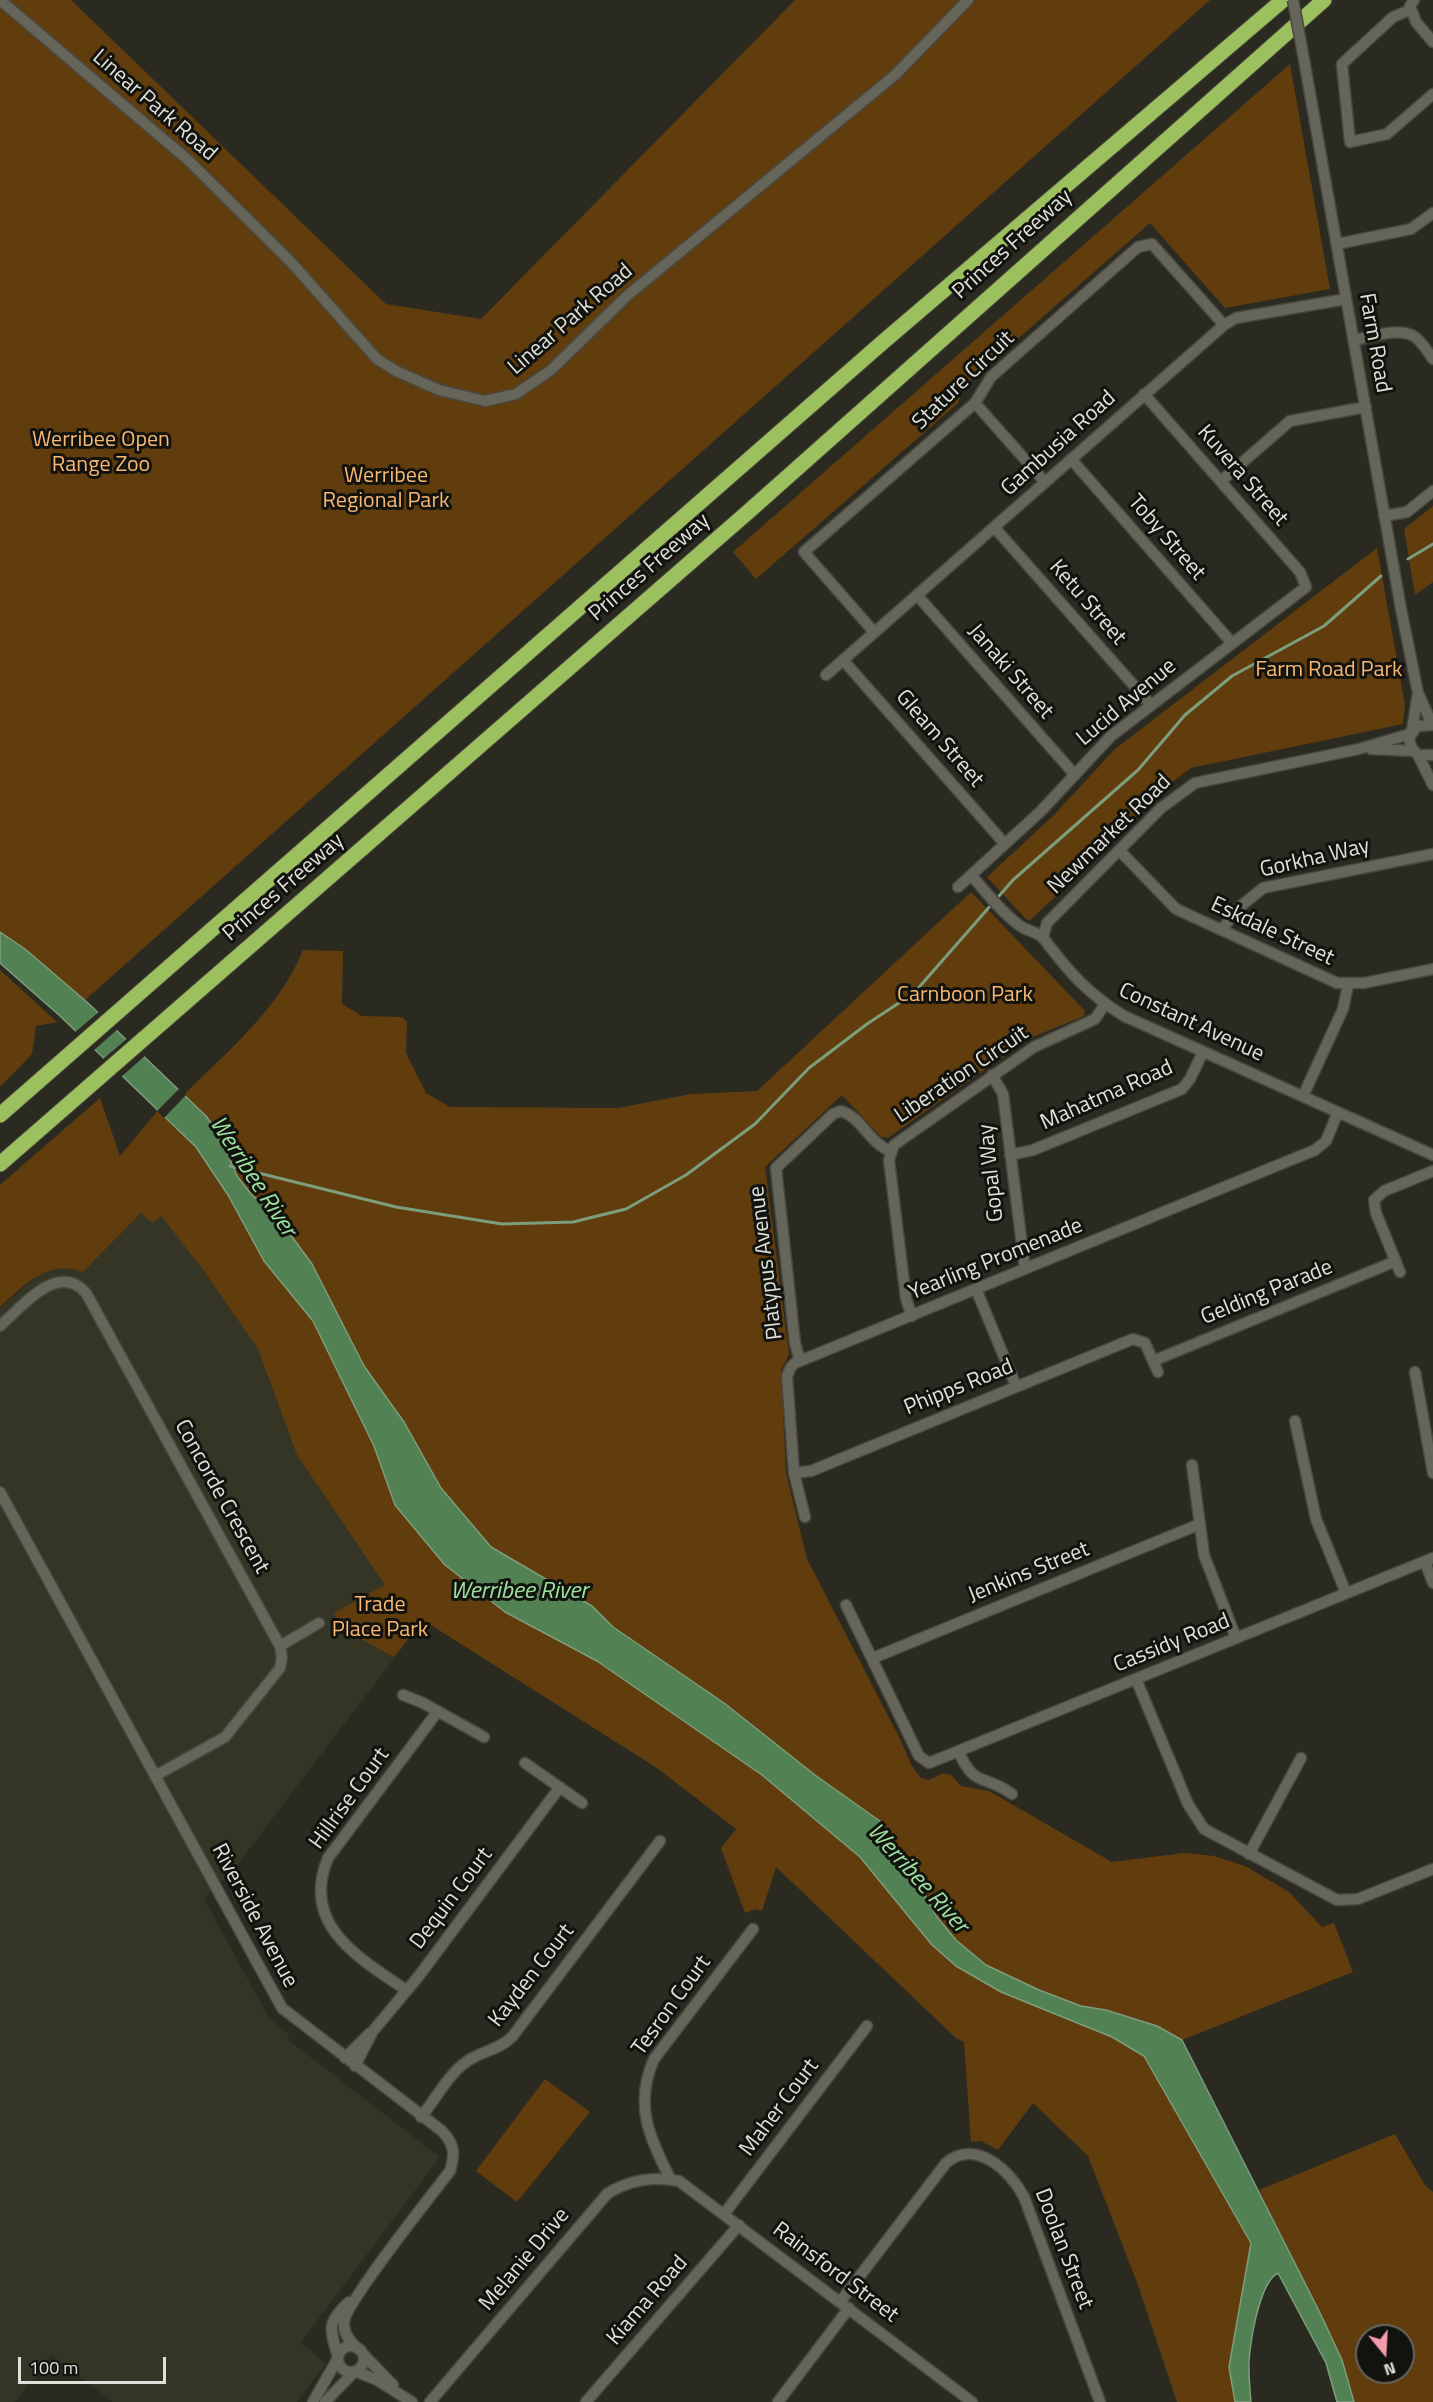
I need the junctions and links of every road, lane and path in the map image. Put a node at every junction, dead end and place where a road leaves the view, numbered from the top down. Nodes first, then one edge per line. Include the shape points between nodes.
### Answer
1 (0, 0) edge
2 (968, 0) edge
3 (1283, 0) edge
4 (1293, 0) edge
5 (1324, 0) edge
6 (1412, 5) edge
7 (1433, 42) edge
8 (1433, 94) edge
9 (1433, 213) edge
10 (1337, 244) junction
11 (1346, 299) junction
12 (1224, 325) junction
13 (1354, 340) junction
14 (1433, 359) edge
15 (1144, 394) junction
16 (975, 402) junction
17 (1366, 407) junction
18 (1071, 459) junction
19 (1221, 481) junction
20 (1045, 482) junction
21 (1433, 491) edge
22 (1384, 516) junction
23 (994, 527) junction
24 (1306, 587) joint
25 (916, 595) junction
26 (874, 632) junction
27 (1232, 643) junction
28 (843, 660) junction
29 (826, 675) dead end
30 (1418, 693) junction
31 (1151, 705) junction
32 (1433, 725) edge
33 (1411, 732) junction
34 (1359, 749) junction
35 (1416, 753) junction
36 (1433, 755) edge
37 (1075, 775) junction
38 (1433, 786) edge
39 (1005, 844) junction
40 (1120, 851) junction
41 (1433, 854) edge
42 (971, 875) junction
43 (958, 887) dead end
44 (1222, 930) junction
45 (1042, 937) junction
46 (1433, 969) edge
47 (1348, 985) junction
48 (1105, 1005) junction
49 (1203, 1052) junction
50 (992, 1075) junction
51 (1302, 1096) junction
52 (1338, 1112) junction
53 (0, 1115) edge
54 (891, 1151) junction
55 (1010, 1155) junction
56 (1433, 1155) edge
57 (0, 1164) edge
58 (1433, 1171) edge
59 (1396, 1261) junction
60 (1025, 1269) junction
61 (1400, 1272) dead end
62 (976, 1289) junction
63 (912, 1316) junction
64 (0, 1326) edge
65 (800, 1361) junction
66 (1153, 1361) junction
67 (1158, 1372) dead end
68 (1415, 1372) dead end
69 (1016, 1386) junction
70 (1295, 1420) dead end
71 (1192, 1465) dead end
72 (794, 1473) junction
73 (1433, 1473) edge
74 (0, 1492) edge
75 (805, 1516) dead end
76 (1200, 1524) junction
77 (1429, 1560) edge
78 (1433, 1582) edge
79 (1346, 1593) junction
80 (846, 1605) dead end
81 (319, 1623) dead end
82 (1236, 1638) junction
83 (280, 1646) junction
84 (873, 1659) junction
85 (1136, 1679) junction
86 (403, 1695) dead end
87 (438, 1711) junction
88 (484, 1737) dead end
89 (959, 1752) junction
90 (1301, 1758) dead end
91 (525, 1763) dead end
92 (155, 1776) junction
93 (560, 1787) junction
94 (1012, 1794) dead end
95 (582, 1803) dead end
96 (660, 1841) dead end
97 (1249, 1854) junction
98 (1433, 1869) edge
99 (753, 1929) dead end
100 (406, 1990) junction
101 (867, 2026) dead end
102 (373, 2031) junction
103 (345, 2058) junction
104 (355, 2066) junction
105 (421, 2117) junction
106 (671, 2180) junction
107 (724, 2214) junction
108 (739, 2225) junction
109 (359, 2293) junction
110 (845, 2305) junction
111 (360, 2351) junction
112 (338, 2358) junction
113 (354, 2371) junction
114 (408, 2399) edge
115 (313, 2402) edge
116 (325, 2402) edge
117 (430, 2402) edge
118 (586, 2402) edge
119 (778, 2402) edge
120 (972, 2402) edge
121 (1100, 2402) edge

1 - 2 street, Linear Park Road via 188,160 290,261 377,359 439,390 485,401 516,394 545,375 643,282 896,75
3 - 53 highway, Princes Freeway via 874,350
4 - 10 street, Farm Road, bridge
5 - 57 highway, Princes Freeway via 792,473
6 - 7 street via 1416,22
6 - 8 street via 1393,16 1342,64 1350,142 1387,134
9 - 10 street via 1411,229
10 - 11 street, Farm Road
11 - 12 street, Gambusia Road via 1236,318
11 - 13 street, Farm Road
12 - 15 street, Gambusia Road
12 - 16 street, Stature Circuit via 1152,244 1138,248 991,377
13 - 14 street via 1410,334
13 - 17 street, Farm Road
15 - 18 street, Gambusia Road
15 - 19 street, Kuvera Street
16 - 20 street
16 - 26 street, Stature Circuit via 804,552
17 - 19 street via 1290,421
17 - 22 street, Farm Road
18 - 20 street, Gambusia Road
18 - 27 street, Toby Street
19 - 24 street, Kuvera Street via 1300,572
20 - 23 street, Gambusia Road
21 - 22 street via 1407,512
22 - 30 street, Farm Road
23 - 25 street, Gambusia Road
23 - 31 street, Ketu Street
24 - 27 street, Lucid Avenue
25 - 26 street, Gambusia Road
25 - 37 street, Janaki Street
26 - 28 street, Gambusia Road
27 - 31 street, Lucid Avenue
28 - 29 street, Gambusia Road
28 - 39 street, Gleam Street
30 - 32 street, Farm Road
30 - 33 street, Farm Road
31 - 37 street, Lucid Avenue via 1111,736
32 - 33 street, Newmarket Road via 1422,724
33 - 34 street, Newmarket Road
33 - 35 street via 1409,743
34 - 35 street, Newmarket Road
34 - 40 street, Newmarket Road via 1195,783 1161,808
35 - 36 street, Newmarket Road
35 - 38 street
37 - 39 street, Lucid Avenue
39 - 42 street, Lucid Avenue
40 - 44 street, Eskdale Street via 1176,909
40 - 45 street, Newmarket Road via 1047,923
41 - 44 street, Gorkha Way via 1263,888 1236,910
42 - 43 street, Lucid Avenue
42 - 45 street, Constant Avenue via 1022,928
44 - 47 street, Eskdale Street
45 - 48 street, Constant Avenue
46 - 47 street, Eskdale Street
47 - 51 street via 1343,1009
48 - 49 street, Constant Avenue
48 - 50 street, Liberation Circuit via 1089,1024 1034,1047
49 - 51 street, Constant Avenue
49 - 55 street, Mahatma Road via 1182,1089 1033,1150
50 - 54 street, Liberation Circuit via 900,1140
50 - 55 street, Gopal Way via 1003,1094
51 - 52 street, Constant Avenue
52 - 56 street, Constant Avenue
52 - 60 street, Yearling Promenade via 1326,1141 1315,1150
54 - 63 street, Liberation Circuit via 906,1299
54 - 65 street, Platypus Avenue via 876,1143 849,1114 841,1111 833,1114 777,1168
55 - 60 street, Gopal Way
58 - 59 street via 1384,1191 1374,1200
59 - 61 street
59 - 66 street, Gelding Parade
60 - 62 street, Yearling Promenade
62 - 63 street, Yearling Promenade
62 - 69 street
63 - 65 street, Yearling Promenade
64 - 83 street, Concorde Crescent via 40,1291 59,1281 71,1281 87,1293
65 - 72 street via 790,1367 788,1376
66 - 67 street
66 - 69 street, Phipps Road via 1145,1343 1126,1342
68 - 73 street
69 - 72 street, Phipps Road via 811,1470
70 - 79 street via 1320,1534
71 - 76 street
72 - 75 street
74 - 92 street, Riverside Avenue
76 - 82 street via 1204,1555
76 - 84 street, Jenkins Street
77 - 78 street
77 - 79 street, Cassidy Road
79 - 82 street, Cassidy Road
80 - 84 street
81 - 83 street
82 - 85 street, Cassidy Road
83 - 92 street via 280,1668 232,1730
84 - 89 street, Cassidy Road via 925,1763
85 - 89 street, Cassidy Road
85 - 97 street via 1196,1819 1204,1829
86 - 87 street
87 - 88 street
87 - 100 street, Hillrise Court via 328,1858 321,1888 323,1909 336,1935
89 - 94 street via 973,1776 998,1784
90 - 97 street
91 - 93 street
92 - 103 street, Riverside Avenue via 282,2008
93 - 95 street
93 - 100 street, Dequin Court
96 - 105 street, Kayden Court via 512,2037 499,2048 461,2066
97 - 98 street via 1337,1900 1347,1901
99 - 106 street, Tesron Court via 654,2059 645,2079 644,2107 650,2134
100 - 102 street, Dequin Court
101 - 107 street, Maher Court
102 - 103 street, Dequin Court
102 - 104 street, Dequin Court
103 - 104 street, Riverside Avenue
104 - 105 street, Riverside Avenue
105 - 109 street, Riverside Avenue via 451,2141 455,2155 450,2171
106 - 107 street, Rainsford Street via 679,2181
106 - 117 street, Melanie Drive via 632,2181 607,2194
107 - 108 street, Rainsford Street
108 - 110 street, Rainsford Street
108 - 118 street, Kiama Road
109 - 111 street, Riverside Avenue via 343,2319 344,2332
109 - 112 street, Riverside Avenue via 335,2315 331,2325
110 - 119 street, Doolan Street
110 - 120 street, Rainsford Street
110 - 121 street, Doolan Street via 946,2163 961,2154 980,2155 1002,2170 1024,2196
111 - 112 street via 345,2348
111 - 113 street via 362,2365
111 - 114 street, Riverside Avenue
112 - 113 street via 342,2369
112 - 115 street
113 - 114 street
113 - 116 street

